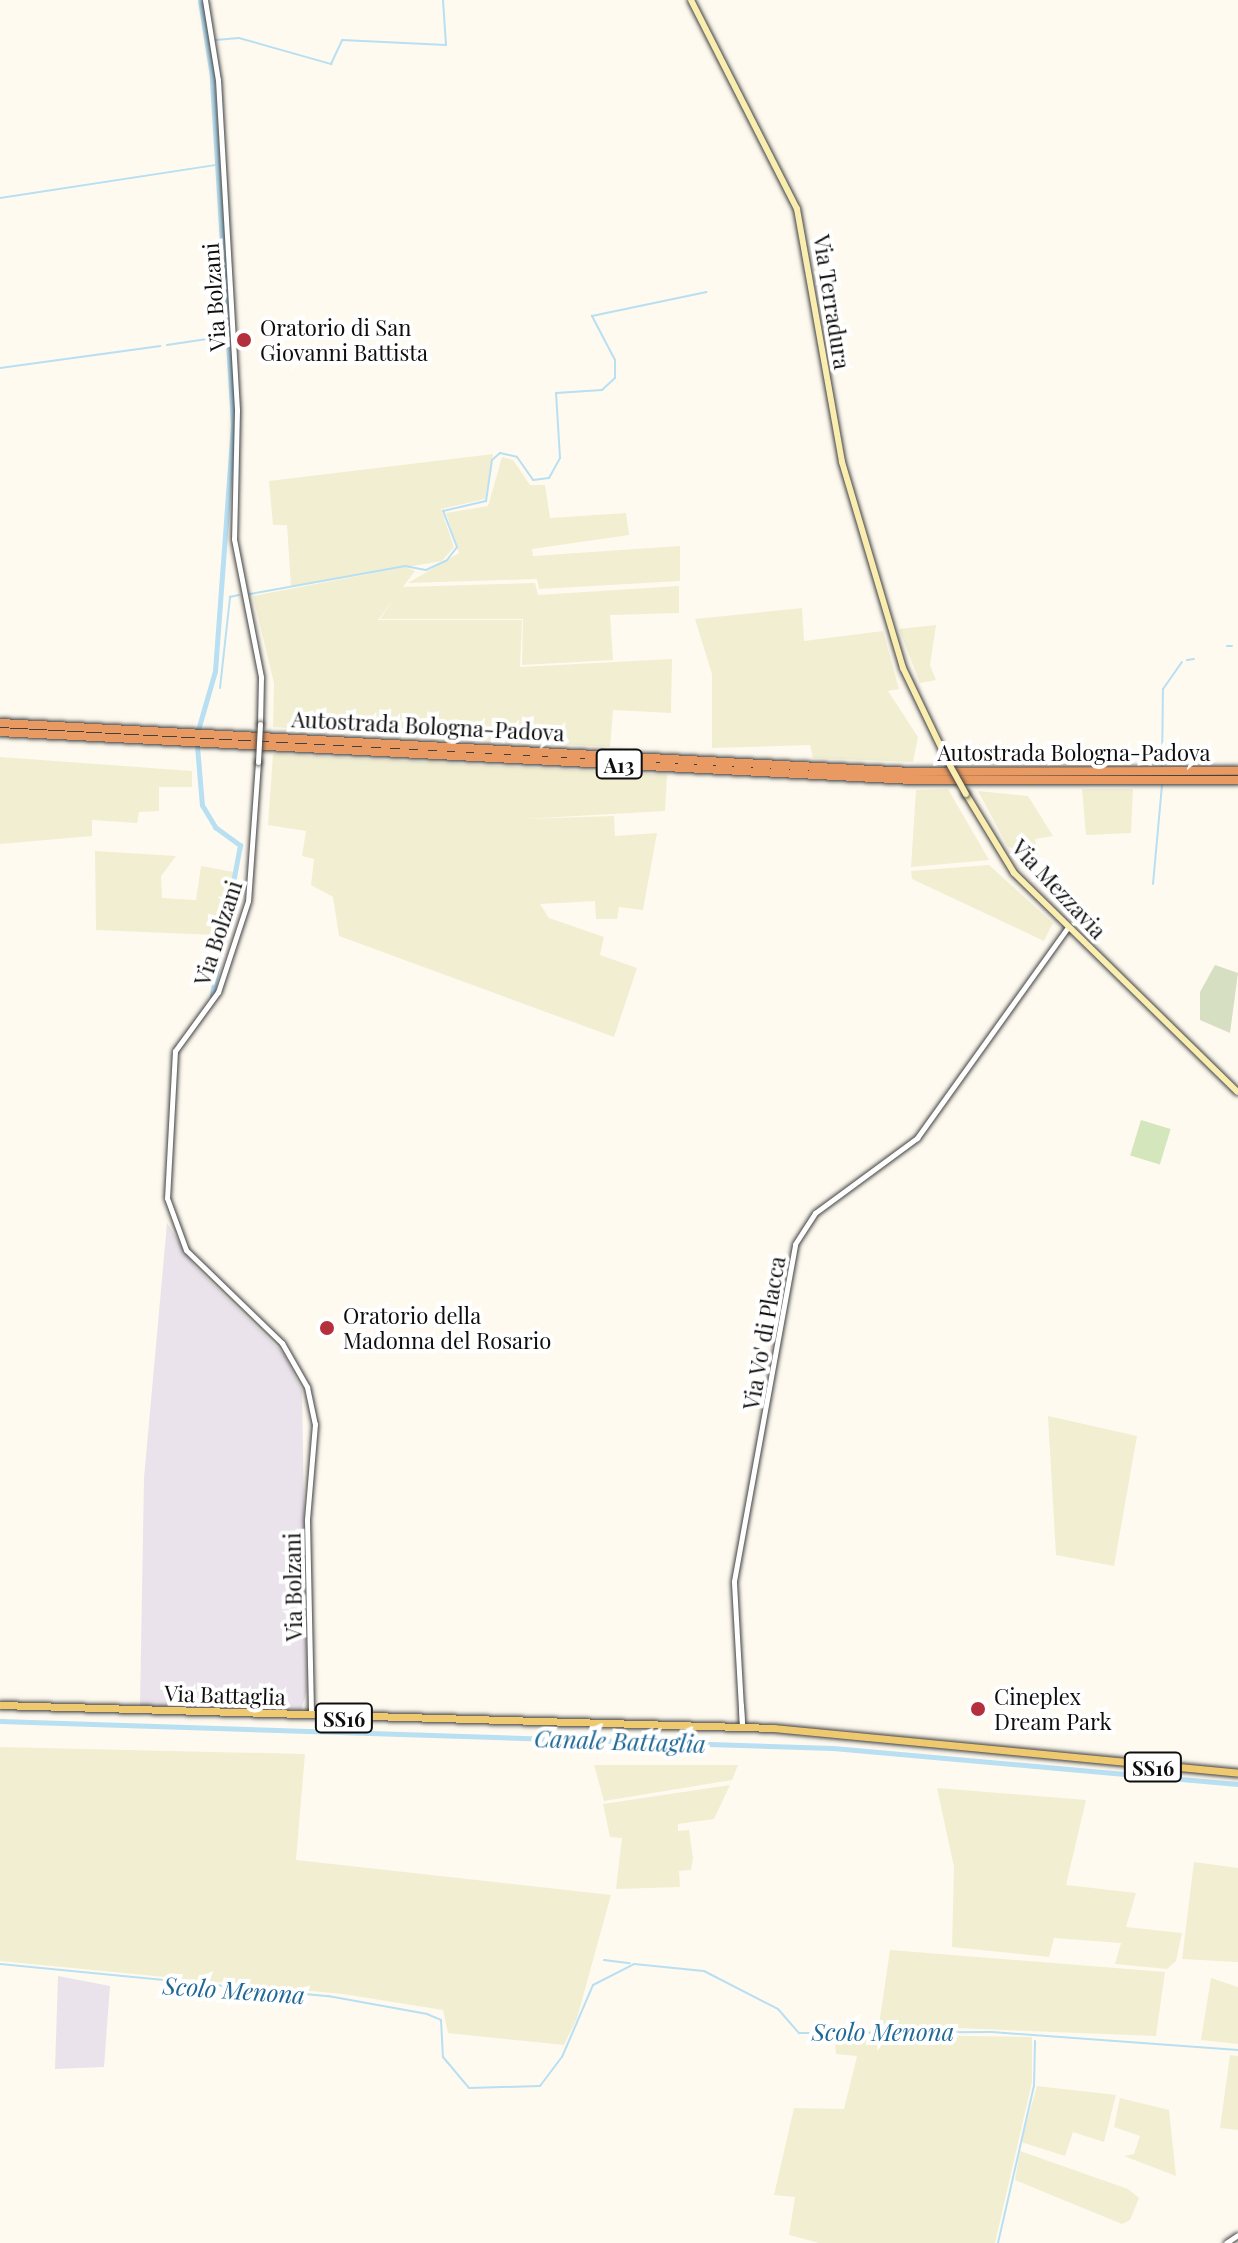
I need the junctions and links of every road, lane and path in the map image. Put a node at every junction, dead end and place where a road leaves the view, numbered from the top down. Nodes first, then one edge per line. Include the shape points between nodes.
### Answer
1 (205, 0) edge
2 (691, 0) edge
3 (891, 627) joint
4 (0, 723) edge
5 (0, 732) edge
6 (1238, 771) edge
7 (1238, 780) edge
8 (1068, 927) junction
9 (1238, 1092) edge
10 (0, 1705) edge
11 (741, 1709) junction
12 (312, 1716) junction
13 (742, 1727) junction
14 (722, 1728) junction
15 (757, 1728) junction
16 (1238, 1773) edge
17 (1238, 2235) edge
18 (1226, 2243) edge

1 - 12 street, Via Bolzani, bridge via 218,80 237,410 234,539 261,677 260,724 248,901 218,992 175,1051 167,1198 186,1250 282,1343 309,1395 315,1424 307,1520
2 - 3 main road, Via Terradura via 797,209 836,438
3 - 8 main road, Via Mezzavia, bridge via 947,760 1005,862
4 - 6 highway, Autostrada Bologna-Padova / A13 via 912,772
5 - 7 highway, Autostrada Bologna-Padova / A13 via 912,780
8 - 9 main road, Via Mezzavia
8 - 11 street, Via Vo' di Placca via 917,1138 815,1213 795,1244 734,1581
10 - 12 main road, Via Battaglia / SS16
11 - 13 street, Via Vo' di Placca
11 - 14 street
11 - 15 street
12 - 14 main road, Via Battaglia / SS16
13 - 14 main road, SS16
13 - 15 main road, SS16
15 - 16 main road, SS16
17 - 18 street

